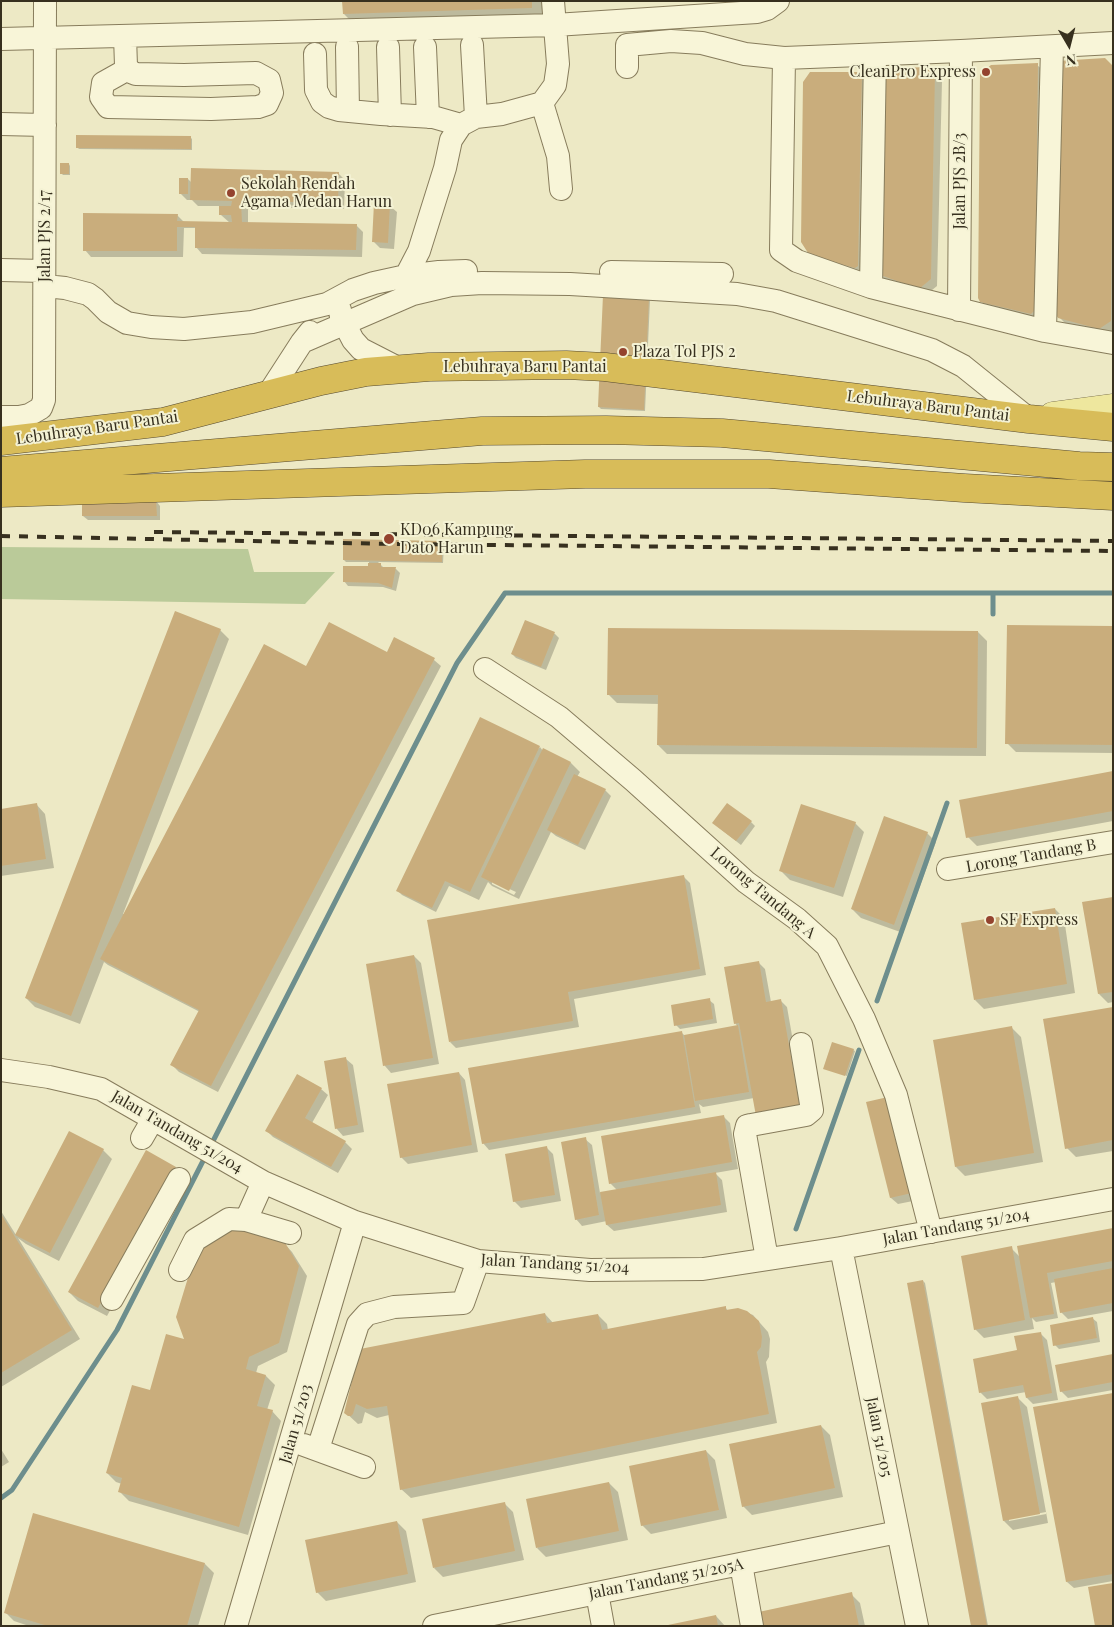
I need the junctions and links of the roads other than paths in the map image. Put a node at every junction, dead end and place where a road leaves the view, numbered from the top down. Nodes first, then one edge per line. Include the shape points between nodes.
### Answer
1 (45, 1) edge
2 (553, 1) edge
3 (778, 1) edge
4 (662, 9) edge
5 (555, 26) junction
6 (125, 36) junction
7 (45, 38) junction
8 (1, 39) edge
9 (1113, 43) edge
10 (472, 45) dead end
11 (347, 47) dead end
12 (388, 47) dead end
13 (425, 47) dead end
14 (1052, 47) junction
15 (961, 51) junction
16 (315, 54) dead end
17 (875, 54) junction
18 (627, 56) dead end
19 (784, 58) junction
20 (128, 69) junction
21 (542, 103) junction
22 (348, 111) junction
23 (390, 115) junction
24 (428, 116) junction
25 (469, 121) junction
26 (1, 124) edge
27 (45, 125) junction
28 (561, 189) dead end
29 (1, 270) edge
30 (722, 274) dead end
31 (406, 276) junction
32 (44, 278) junction
33 (871, 287) junction
34 (334, 300) junction
35 (959, 310) junction
36 (344, 323) junction
37 (1045, 331) junction
38 (302, 342) junction
39 (1113, 343) edge
40 (400, 369) junction
41 (269, 393) junction
42 (1113, 408) edge
43 (10, 417) edge
44 (1029, 419) junction
45 (1113, 427) edge
46 (1, 441) edge
47 (1113, 443) edge
48 (1113, 467) edge
49 (1, 471) edge
50 (1, 493) edge
51 (1113, 496) edge
52 (485, 670) dead end
53 (1113, 842) edge
54 (948, 870) dead end
55 (801, 1044) dead end
56 (1, 1070) edge
57 (179, 1179) dead end
58 (263, 1182) junction
59 (1113, 1199) edge
60 (246, 1220) junction
61 (355, 1222) junction
62 (931, 1232) junction
63 (290, 1233) dead end
64 (841, 1248) junction
65 (767, 1259) junction
66 (478, 1261) junction
67 (180, 1270) dead end
68 (112, 1299) dead end
69 (291, 1441) junction
70 (318, 1449) junction
71 (364, 1467) dead end
72 (898, 1532) junction
73 (741, 1564) junction
74 (597, 1593) junction
75 (236, 1626) edge
76 (434, 1626) edge
77 (604, 1626) edge
78 (752, 1626) edge
79 (917, 1626) edge

1 - 7 street, Jalan PJS 2/17
2 - 5 street
3 - 4 street via 768,9 756,12
4 - 5 street
5 - 6 street
5 - 21 street via 557,75 555,85
6 - 7 street
6 - 20 street
7 - 8 street
7 - 27 street, Jalan PJS 2/17
9 - 14 street
10 - 25 street
11 - 22 street
12 - 23 street
13 - 24 street
14 - 15 street
14 - 37 street
15 - 17 street
15 - 35 street, Jalan PJS 2B/3
16 - 22 street via 316,90 322,102
17 - 19 street
17 - 33 street
18 - 19 street via 671,41 702,43 745,54
19 - 33 street via 781,250 797,261
20 - 20 street via 136,74 256,73 269,80 272,93 267,104 258,107 108,107 101,97 103,83
21 - 25 street
21 - 28 street via 558,156
22 - 23 street
23 - 24 street
24 - 25 street
25 - 31 street via 451,140 419,251
26 - 27 street
27 - 32 street, Jalan PJS 2/17
29 - 32 street
30 - 31 street via 487,270
31 - 34 street via 374,284
32 - 34 street via 88,294 127,323 151,327 184,329 252,322
32 - 43 street, Jalan PJS 2/17 via 44,400 35,413
33 - 35 street
34 - 36 street
34 - 38 street
35 - 37 street
36 - 38 street
36 - 40 street via 361,349
36 - 44 street via 413,294 452,285 570,284 736,294 776,301 932,350 964,366
37 - 39 street
38 - 41 street
40 - 41 highway, Lebuhraya Baru Pantai via 366,372
40 - 44 highway, Lebuhraya Baru Pantai via 605,367
41 - 46 highway, Lebuhraya Baru Pantai via 163,422
42 - 44 main road
44 - 45 highway, Lebuhraya Baru Pantai
44 - 47 highway
48 - 49 highway, Lebuhraya Baru Pantai via 722,433 597,430 482,431
50 - 51 highway via 585,474 770,474
52 - 62 street, Lorong Tandang A via 559,717 746,882 797,919 827,946 864,1019 896,1095
53 - 54 street, Lorong Tandang B
55 - 65 street via 812,1110 806,1115 747,1126 745,1134
56 - 58 street, Jalan Tandang 51/204 via 101,1089 148,1128 196,1143
57 - 68 street
58 - 60 street
58 - 61 street, Jalan Tandang 51/204
59 - 62 street, Jalan Tandang 51/204
60 - 63 street
60 - 67 street via 229,1219 195,1240
61 - 66 street, Jalan Tandang 51/204
61 - 69 street, Jalan 51/203
62 - 64 street, Jalan Tandang 51/204
64 - 65 street, Jalan Tandang 51/204
64 - 72 street, Jalan 51/205
65 - 66 street, Jalan Tandang 51/204 via 703,1269 590,1270
66 - 70 street via 463,1303 394,1307 367,1314 358,1324
69 - 70 street
69 - 75 street, Jalan 51/203
70 - 71 street
72 - 73 street, Jalan Tandang 51/205A
72 - 79 street, Jalan 51/205
73 - 74 street, Jalan Tandang 51/205A
73 - 78 street
74 - 76 street, Jalan Tandang 51/205A
74 - 77 street

